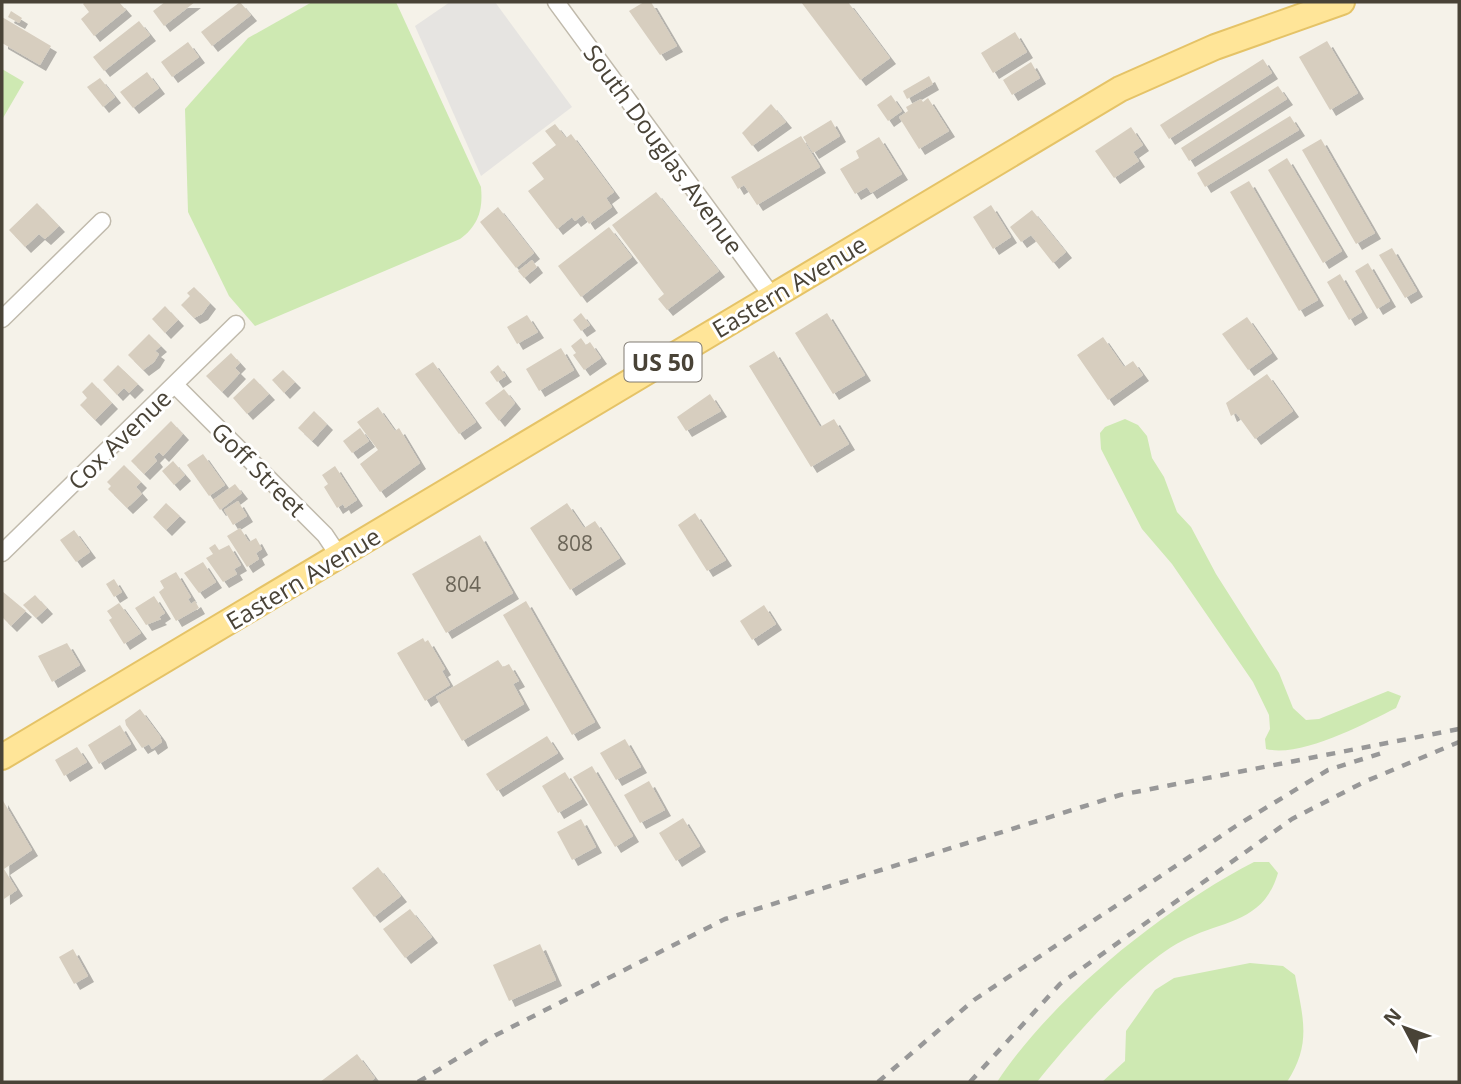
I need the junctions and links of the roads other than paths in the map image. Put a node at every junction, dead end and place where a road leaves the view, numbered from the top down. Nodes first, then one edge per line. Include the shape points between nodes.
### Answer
1 (556, 2) edge
2 (1342, 2) edge
3 (102, 221) dead end
4 (772, 296) junction
5 (2, 319) edge
6 (236, 324) dead end
7 (175, 385) junction
8 (2, 553) edge
9 (339, 556) junction
10 (2, 757) edge

1 - 4 street, South Douglas Avenue
2 - 4 main road, Eastern Avenue / US 50 via 1215,47 1120,89
3 - 5 street
4 - 9 main road, Eastern Avenue / US 50
6 - 7 street, Cox Avenue
7 - 8 street, Cox Avenue
7 - 9 street, Goff Street via 325,535
9 - 10 main road, Eastern Avenue / US 50

